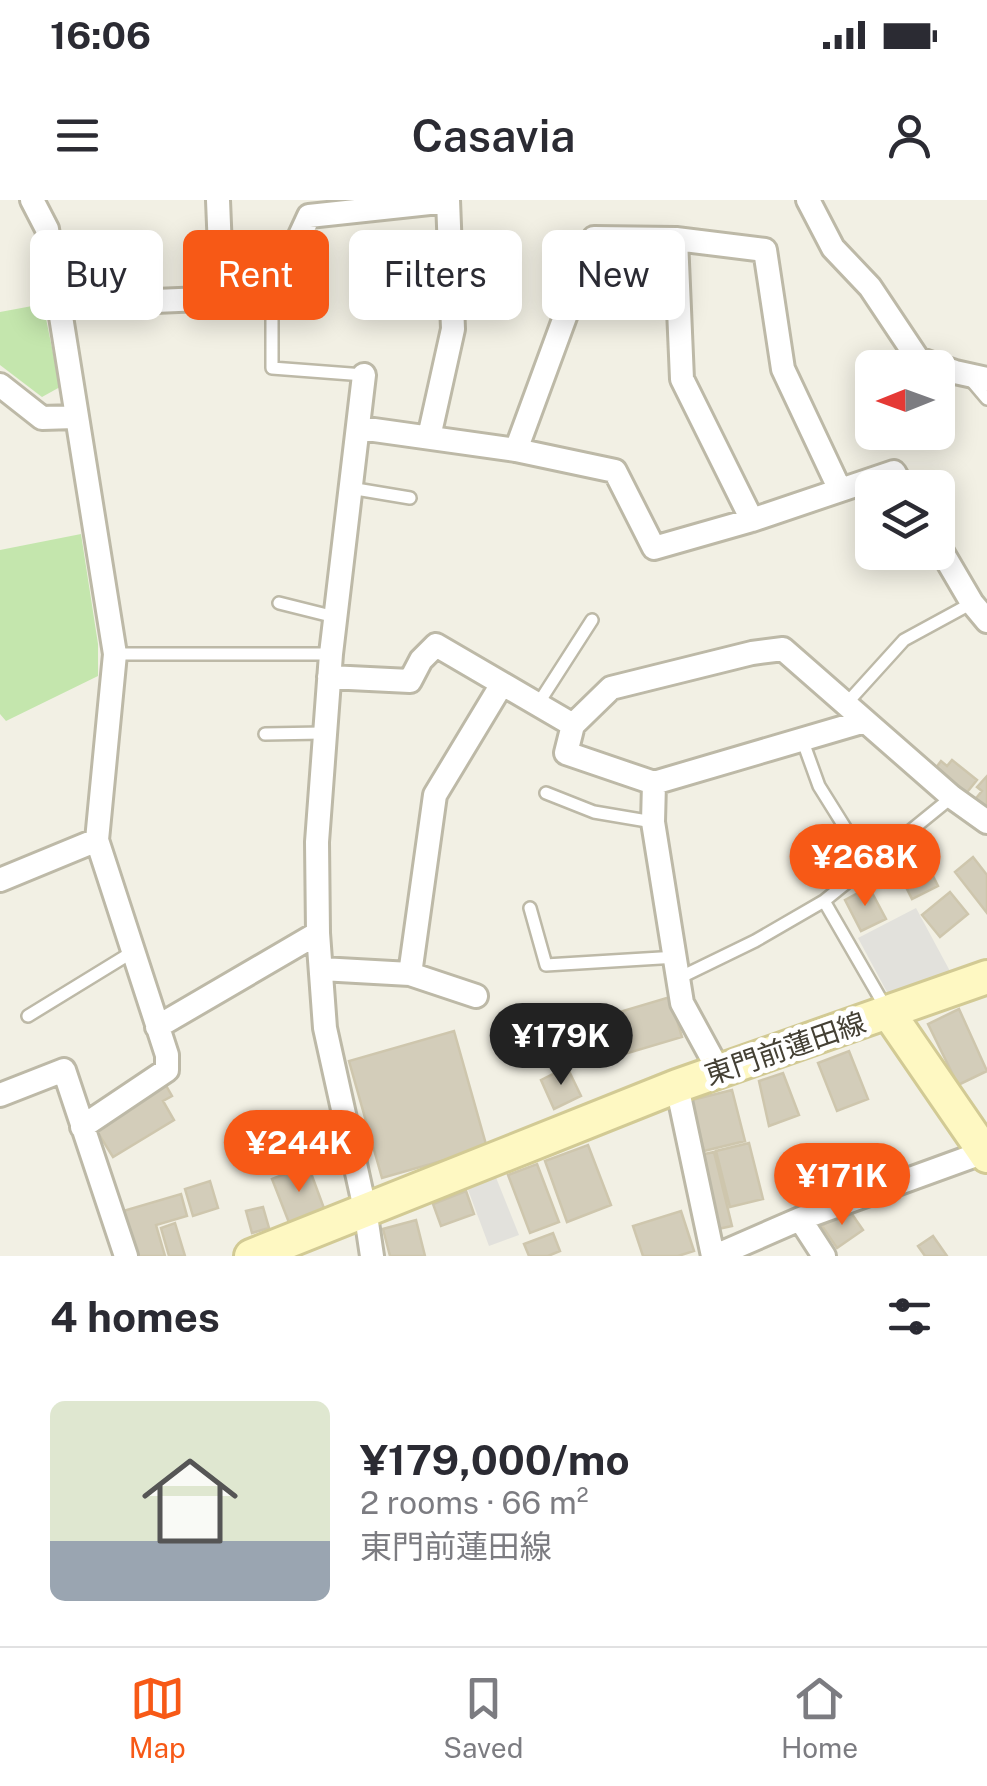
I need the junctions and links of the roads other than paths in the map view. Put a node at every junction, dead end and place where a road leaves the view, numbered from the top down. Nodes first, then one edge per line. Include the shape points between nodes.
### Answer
1 (32, 200) edge
2 (218, 200) edge
3 (448, 200) edge
4 (808, 200) edge
5 (396, 204) edge
6 (46, 230) edge
7 (219, 230) edge
8 (303, 230) edge
9 (685, 240) edge
10 (62, 320) edge
11 (272, 320) edge
12 (564, 320) edge
13 (679, 320) edge
14 (364, 375) joint
15 (976, 376) edge
16 (0, 385) edge
17 (987, 399) edge
18 (75, 417) junction
19 (360, 428) junction
20 (430, 438) junction
21 (516, 450) junction
22 (855, 485) edge
23 (350, 488) junction
24 (840, 490) junction
25 (410, 498) dead end
26 (752, 520) junction
27 (953, 570) edge
28 (279, 604) dead end
29 (979, 612) edge
30 (335, 618) junction
31 (592, 620) dead end
32 (115, 654) junction
33 (330, 665) junction
34 (502, 684) junction
35 (538, 704) junction
36 (846, 704) junction
37 (865, 721) junction
38 (573, 724) junction
39 (323, 733) junction
40 (264, 734) dead end
41 (802, 739) junction
42 (654, 783) junction
43 (546, 793) dead end
44 (952, 797) junction
45 (653, 822) junction
46 (987, 822) edge
47 (97, 840) junction
48 (869, 866) junction
49 (0, 880) edge
50 (824, 901) junction
51 (530, 908) dead end
52 (318, 934) junction
53 (134, 951) junction
54 (678, 968) junction
55 (321, 969) junction
56 (410, 974) junction
57 (987, 978) edge
58 (476, 996) dead end
59 (888, 1012) junction
60 (28, 1016) dead end
61 (157, 1027) junction
62 (719, 1070) junction
63 (677, 1086) junction
64 (0, 1095) edge
65 (82, 1127) junction
66 (986, 1153) edge
67 (365, 1210) junction
68 (800, 1219) junction
69 (126, 1256) edge
70 (251, 1256) edge
71 (372, 1256) edge
72 (714, 1256) edge
73 (824, 1256) edge

1 - 6 street
2 - 7 street
3 - 5 street
3 - 20 street via 453,328
4 - 15 street via 833,248 870,287 918,359
5 - 8 street via 309,216
9 - 24 street via 765,250 783,369
10 - 18 street
11 - 14 lane via 272,368
12 - 21 street
13 - 26 street via 682,378
14 - 19 street
15 - 17 lane
16 - 18 street via 42,418
18 - 32 street
19 - 20 street
19 - 23 street
20 - 21 street
21 - 26 street via 616,471 654,548
22 - 24 street
23 - 25 lane
23 - 30 street
24 - 26 street
27 - 29 street
28 - 30 lane
29 - 36 lane via 904,640
30 - 33 street
31 - 35 lane
32 - 33 lane
32 - 47 street
33 - 34 street via 410,681 436,646
33 - 39 street
34 - 35 street
34 - 56 street via 435,795
35 - 38 street
36 - 37 street
36 - 38 street via 783,649 610,688
37 - 41 street
37 - 44 street
38 - 42 street via 566,753
39 - 40 lane
39 - 52 street
41 - 42 street
41 - 48 lane via 819,786
42 - 45 street
43 - 45 lane via 594,812
44 - 46 street
44 - 48 lane
45 - 54 street
47 - 49 street
47 - 53 street
48 - 50 lane
50 - 54 lane via 755,941
50 - 59 lane
51 - 54 lane via 546,965
52 - 55 street
52 - 61 street
53 - 60 lane
53 - 61 street
54 - 62 street via 682,1003
55 - 56 street
55 - 67 street via 325,1028
56 - 58 street
57 - 59 main road, 東門前蓮田線
59 - 62 main road, 東門前蓮田線
59 - 66 main road
61 - 65 street via 167,1070
62 - 63 main road, 東門前蓮田線
63 - 67 main road, 東門前蓮田線
63 - 72 street
64 - 65 street via 64,1070
65 - 69 street
66 - 68 street
67 - 70 main road, 東門前蓮田線
67 - 71 street
68 - 72 street
68 - 73 street

